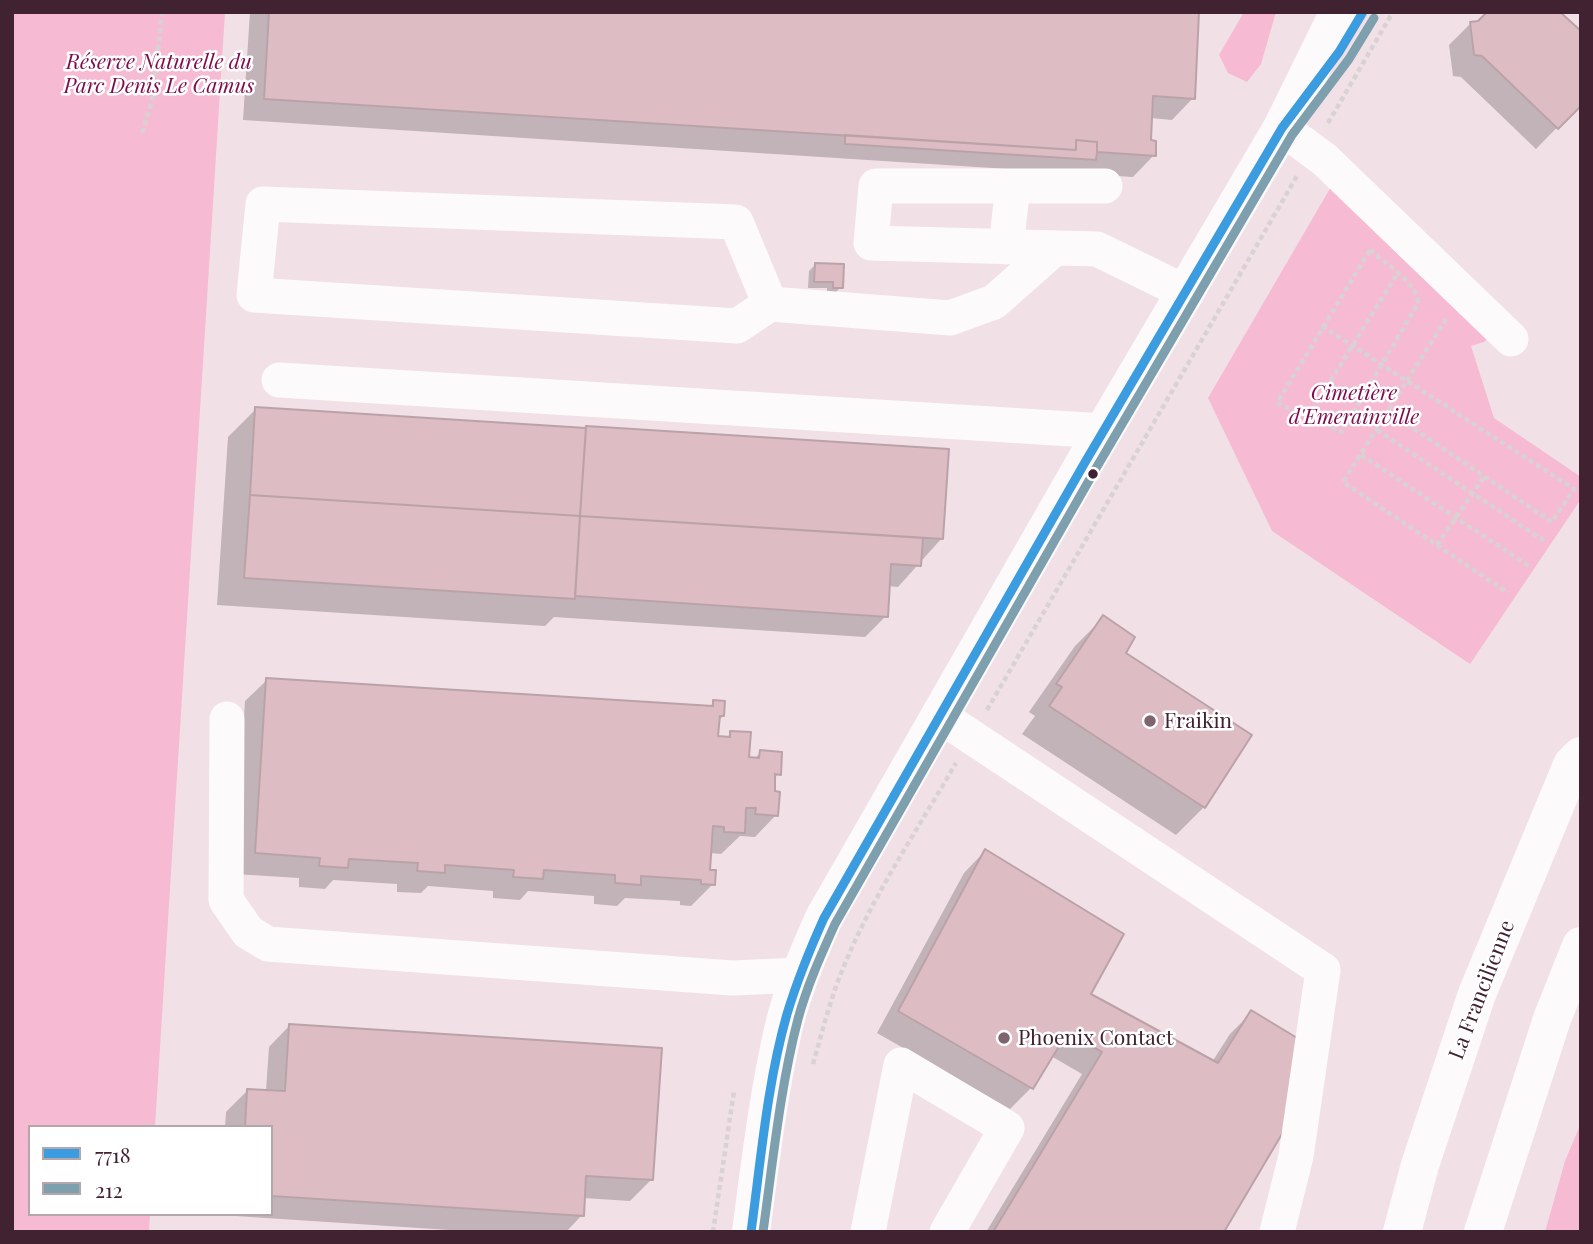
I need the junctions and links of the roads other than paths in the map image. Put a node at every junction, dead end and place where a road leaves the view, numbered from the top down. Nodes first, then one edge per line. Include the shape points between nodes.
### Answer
1 (1339, 12) edge
2 (1363, 12) edge
3 (1282, 128) junction
4 (1013, 186) junction
5 (1105, 186) dead end
6 (1006, 247) junction
7 (1055, 248) junction
8 (1187, 293) junction
9 (770, 304) junction
10 (1511, 339) dead end
11 (279, 380) dead end
12 (1104, 431) junction
13 (940, 716) junction
14 (227, 719) dead end
15 (1581, 725) edge
16 (1576, 761) edge
17 (1581, 946) edge
18 (800, 975) junction
19 (751, 1232) edge
20 (868, 1232) edge
21 (947, 1232) edge
22 (1277, 1232) edge
23 (1402, 1232) edge
24 (1483, 1232) edge

1 - 3 main road
2 - 3 main road
3 - 8 main road
3 - 10 street via 1325,160
4 - 5 street
4 - 6 street
4 - 6 street via 876,186 871,243
6 - 7 street
7 - 8 street via 1097,249
7 - 9 street via 994,302 950,317
8 - 12 main road
9 - 9 street via 737,326 254,295 263,204 736,222
11 - 12 street
12 - 13 main road
13 - 18 main road via 824,918
13 - 22 street via 1323,970 1296,1156
14 - 18 street via 226,901 248,932 268,944 732,978
15 - 16 main road, La Francilienne
16 - 23 main road, La Francilienne via 1477,994
17 - 24 main road
18 - 19 main road via 783,1027
20 - 21 street via 901,1065 1007,1128

